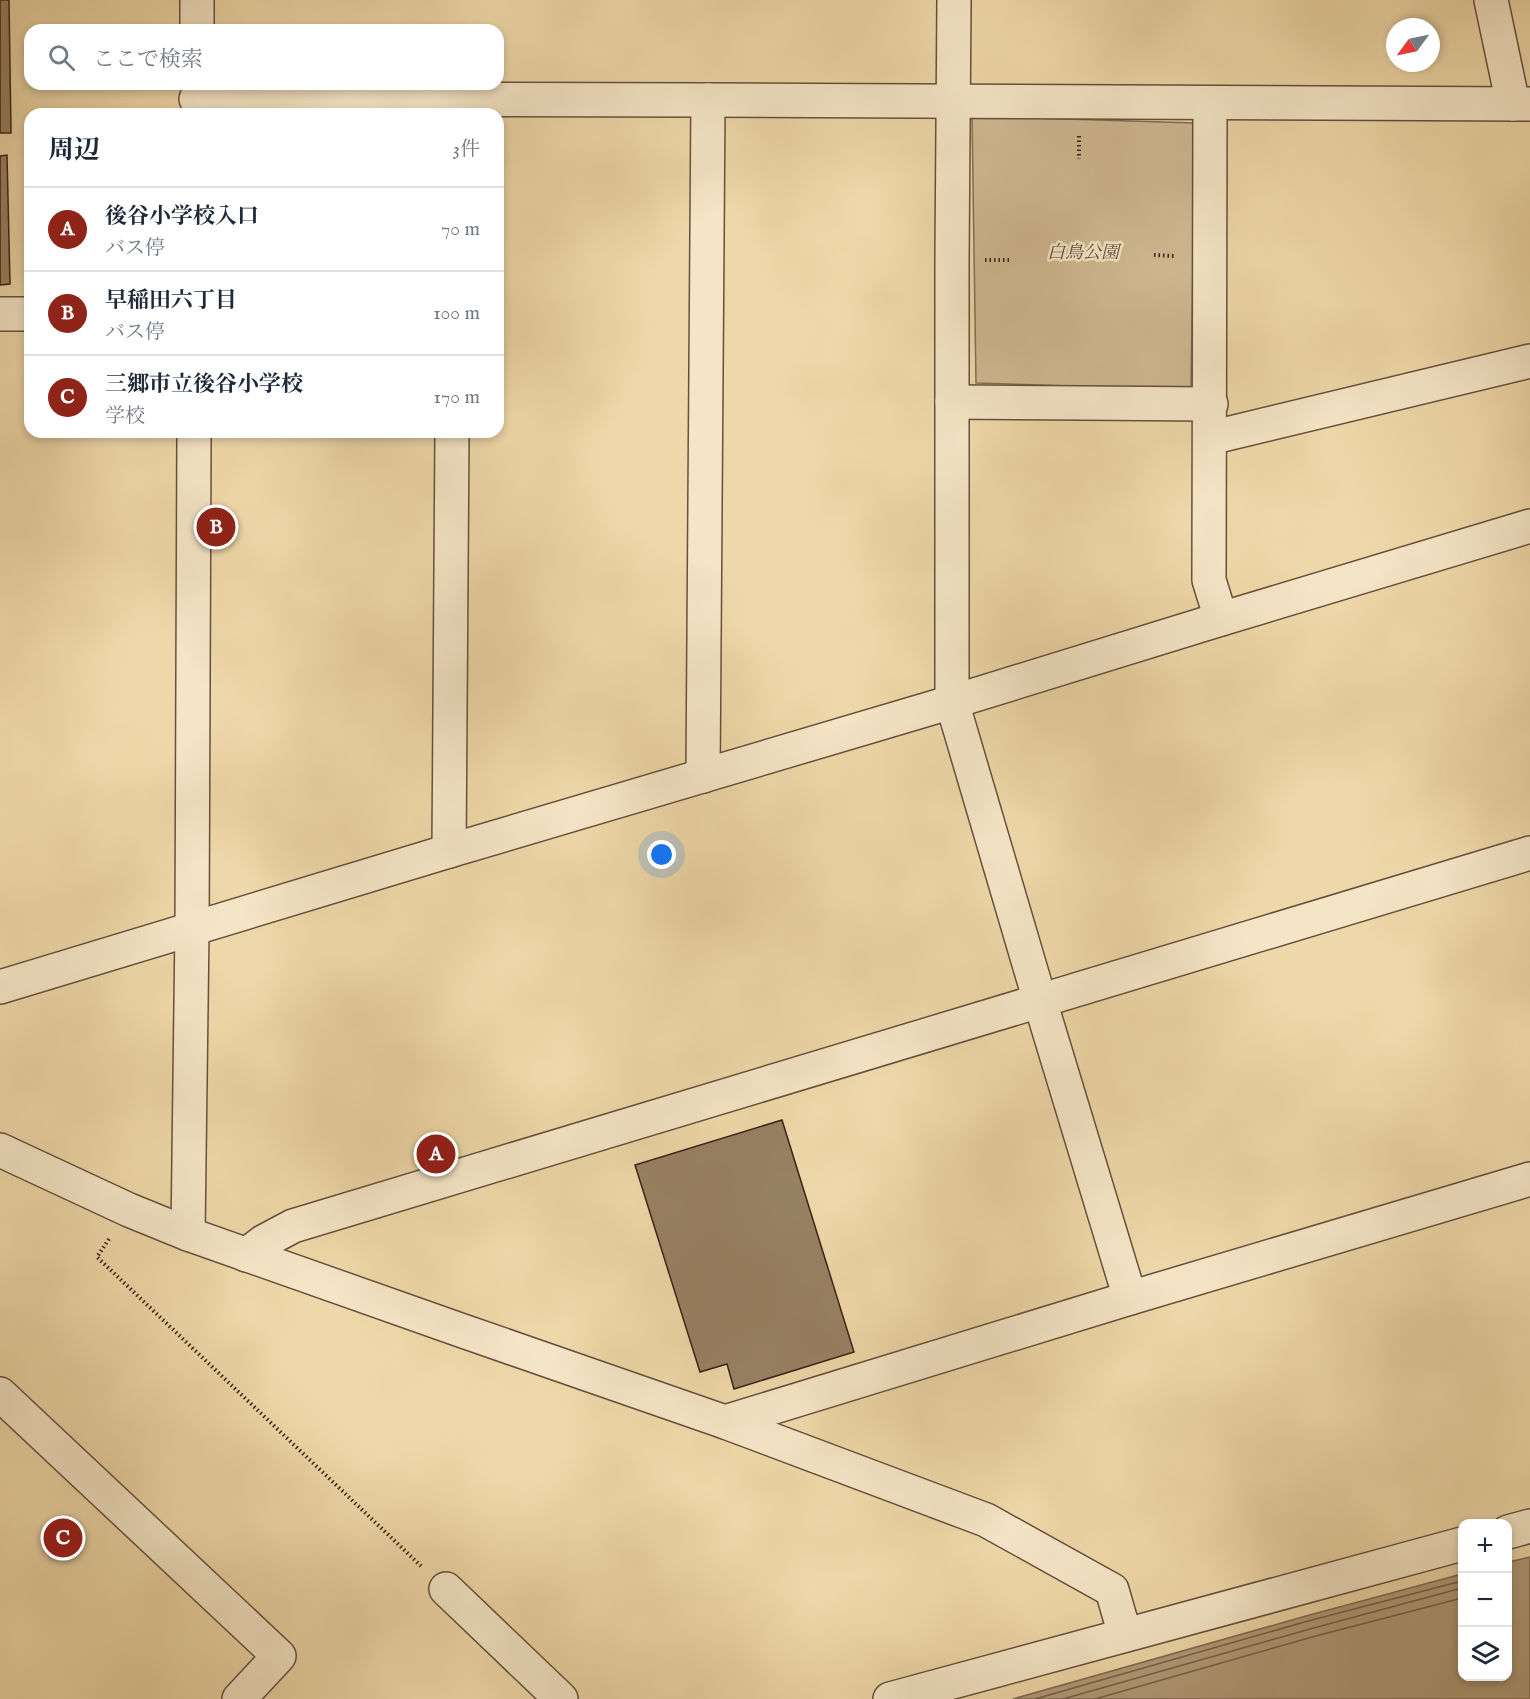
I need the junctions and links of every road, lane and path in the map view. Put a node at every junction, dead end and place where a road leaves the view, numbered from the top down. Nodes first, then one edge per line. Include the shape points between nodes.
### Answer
1 (197, 0) edge
2 (954, 0) edge
3 (1491, 0) edge
4 (197, 24) edge
5 (196, 99) edge
6 (708, 99) junction
7 (952, 102) junction
8 (1210, 104) junction
9 (1522, 104) edge
10 (454, 107) edge
11 (0, 314) edge
12 (24, 315) edge
13 (1530, 361) edge
14 (952, 402) junction
15 (1211, 404) junction
16 (194, 438) edge
17 (452, 438) edge
18 (1210, 438) junction
19 (1530, 526) edge
20 (1221, 619) junction
21 (952, 702) junction
22 (704, 776) junction
23 (448, 851) junction
24 (1530, 853) edge
25 (192, 928) junction
26 (0, 987) edge
27 (1040, 1001) junction
28 (0, 1150) edge
29 (1530, 1179) edge
30 (129, 1210) junction
31 (189, 1234) junction
32 (246, 1255) junction
33 (1130, 1298) junction
34 (0, 1394) edge
35 (725, 1422) junction
36 (1530, 1526) edge
37 (1512, 1531) edge
38 (1458, 1545) edge
39 (446, 1589) joint
40 (1125, 1635) junction
41 (239, 1699) edge
42 (561, 1699) edge
43 (890, 1699) edge

1 - 4 street
2 - 7 street
3 - 9 street
5 - 10 street
6 - 7 street
6 - 10 street
6 - 22 street
7 - 8 street
7 - 14 street
8 - 9 street
8 - 15 street
11 - 12 street
13 - 18 street
14 - 15 street
14 - 21 street
15 - 18 street
16 - 25 street
17 - 23 street
18 - 20 street via 1209,580
19 - 20 street
20 - 21 street
21 - 22 street
21 - 27 street
22 - 23 street
23 - 25 street
24 - 27 street
25 - 26 street
25 - 31 street
27 - 32 street via 293,1226
27 - 33 street
28 - 30 street
29 - 33 street
30 - 31 street
30 - 39 path via 97,1257
31 - 32 street
32 - 35 street
33 - 35 street
34 - 41 street via 279,1656
35 - 40 street via 986,1520 1112,1590
36 - 37 street
38 - 40 street
39 - 42 street
40 - 43 street

